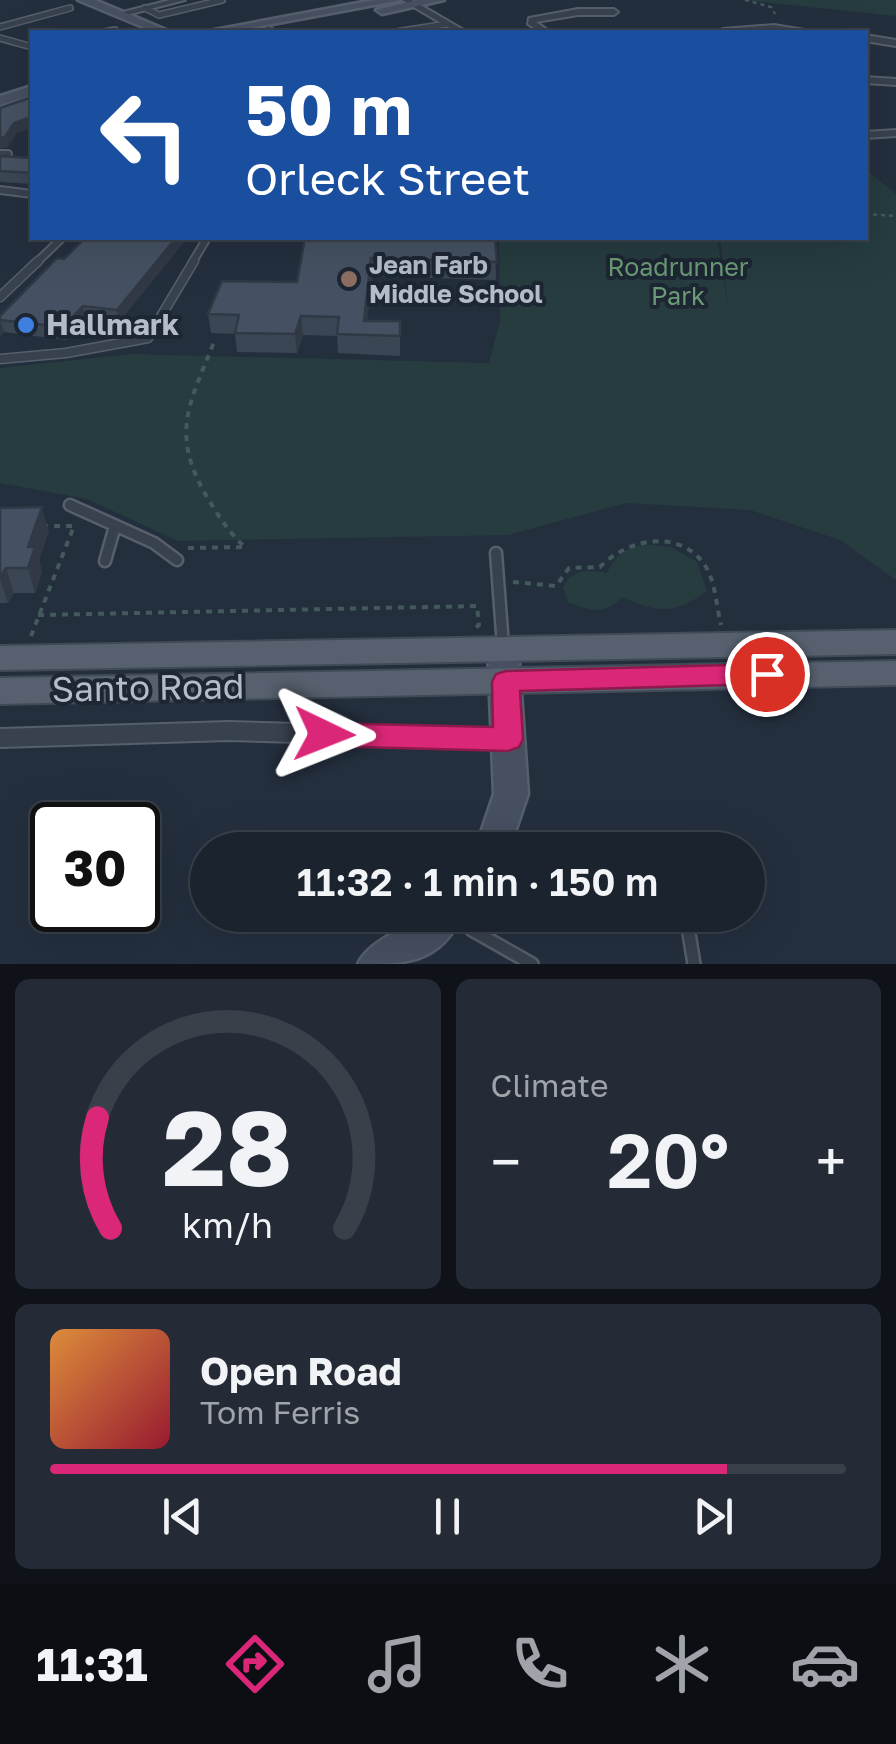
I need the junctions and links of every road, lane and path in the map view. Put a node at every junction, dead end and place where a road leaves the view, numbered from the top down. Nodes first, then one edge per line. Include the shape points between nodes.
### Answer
1 (84, 0) edge
2 (181, 0) edge
3 (222, 0) edge
4 (395, 0) edge
5 (438, 0) edge
6 (745, 0) edge
7 (410, 2) edge
8 (70, 8) dead end
9 (145, 8) junction
10 (614, 12) dead end
11 (123, 13) junction
12 (447, 24) junction
13 (0, 27) edge
14 (778, 28) junction
15 (161, 30) edge
16 (222, 30) edge
17 (277, 30) edge
18 (409, 30) edge
19 (458, 30) edge
20 (542, 30) edge
21 (750, 30) edge
22 (795, 30) edge
23 (0, 38) edge
24 (868, 38) edge
25 (896, 43) edge
26 (30, 47) edge
27 (868, 80) edge
28 (30, 81) edge
29 (896, 82) edge
30 (0, 89) edge
31 (30, 91) edge
32 (0, 101) edge
33 (896, 133) edge
34 (868, 135) edge
35 (3, 156) edge
36 (20, 162) edge
37 (0, 190) edge
38 (30, 194) edge
39 (868, 214) edge
40 (896, 216) edge
41 (60, 240) edge
42 (206, 240) edge
43 (0, 297) edge
44 (214, 342) dead end
45 (0, 359) edge
46 (70, 504) dead end
47 (37, 526) edge
48 (116, 526) junction
49 (188, 548) dead end
50 (496, 553) dead end
51 (177, 560) dead end
52 (105, 561) dead end
53 (498, 580) junction
54 (38, 616) junction
55 (721, 625) dead end
56 (472, 631) dead end
57 (30, 640) dead end
58 (896, 642) edge
59 (0, 658) edge
60 (504, 665) junction
61 (896, 673) edge
62 (0, 691) edge
63 (0, 738) edge
64 (508, 739) junction
65 (498, 832) edge
66 (426, 932) edge
67 (476, 932) edge
68 (689, 932) edge
69 (377, 964) edge
70 (532, 964) edge
71 (694, 964) edge

1 - 11 main road
2 - 9 street
3 - 9 lane via 159,14
4 - 16 main road
5 - 7 main road
6 - 14 path via 771,7
7 - 12 street
7 - 17 main road
8 - 13 lane
9 - 11 street
10 - 20 street via 532,20
11 - 15 main road
12 - 18 lane
12 - 19 street
14 - 21 street
14 - 22 street
23 - 26 lane
24 - 25 street
27 - 29 street
28 - 30 main road
31 - 32 main road
33 - 34 street
35 - 36 lane
37 - 38 lane
39 - 40 path
41 - 43 lane
42 - 45 lane via 148,338
44 - 49 path via 181,434 194,477 245,547
46 - 48 lane
47 - 54 path via 74,526
48 - 51 lane
48 - 52 lane
50 - 53 lane
53 - 55 path via 556,586 570,568 600,567 623,546 666,543 705,564
53 - 60 lane
54 - 56 path via 477,606 479,625
54 - 57 path
58 - 60 main road, Santo Road
59 - 60 main road, Santo Road
60 - 61 main road, Santo Road
60 - 62 main road, Santo Road
60 - 64 main road
63 - 64 street via 229,732
64 - 65 main road via 512,794
66 - 69 main road
67 - 70 lane
68 - 71 lane

